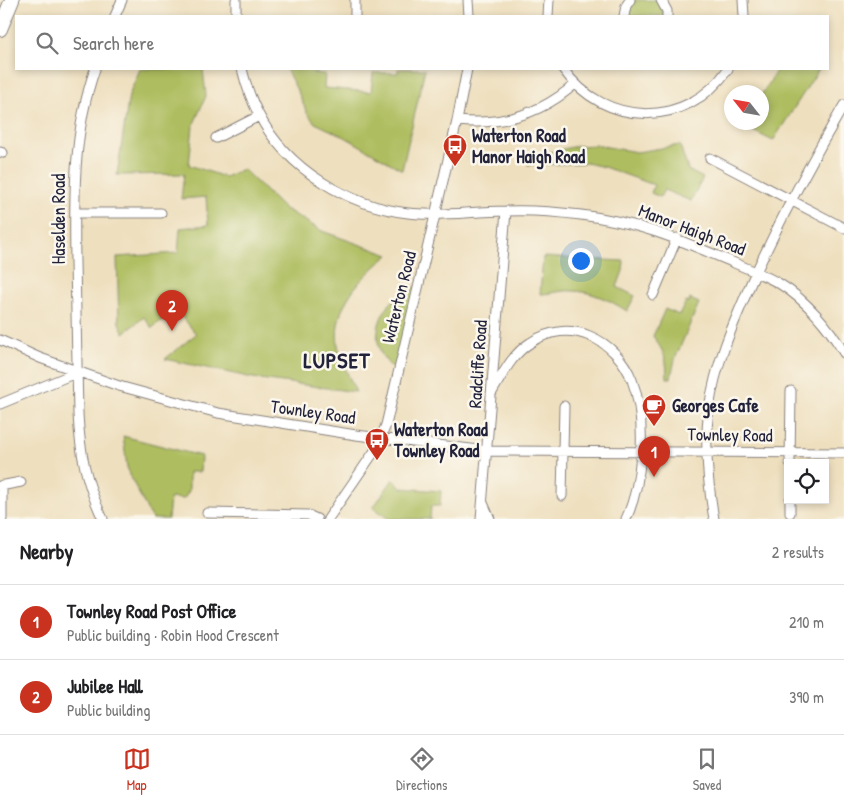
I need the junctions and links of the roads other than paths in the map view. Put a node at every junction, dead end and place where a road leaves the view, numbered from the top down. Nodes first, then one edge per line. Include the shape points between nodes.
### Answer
1 (12, 0) edge
2 (122, 0) edge
3 (236, 0) edge
4 (355, 0) edge
5 (468, 0) edge
6 (548, 0) edge
7 (630, 0) edge
8 (661, 0) edge
9 (743, 0) edge
10 (115, 15) edge
11 (236, 15) edge
12 (355, 15) edge
13 (469, 15) edge
14 (548, 15) edge
15 (624, 15) edge
16 (667, 15) edge
17 (744, 15) edge
18 (0, 30) edge
19 (95, 70) edge
20 (242, 70) edge
21 (467, 70) edge
22 (564, 70) edge
23 (727, 70) edge
24 (575, 84) junction
25 (844, 105) edge
26 (259, 116) junction
27 (457, 121) junction
28 (216, 138) dead end
29 (710, 158) dead end
30 (790, 200) junction
31 (506, 211) junction
32 (75, 213) junction
33 (161, 213) dead end
34 (436, 214) junction
35 (844, 228) edge
36 (678, 238) junction
37 (756, 272) junction
38 (653, 295) dead end
39 (0, 340) edge
40 (843, 348) edge
41 (494, 351) junction
42 (512, 360) junction
43 (78, 372) junction
44 (792, 390) dead end
45 (491, 394) junction
46 (0, 404) edge
47 (564, 406) dead end
48 (382, 438) junction
49 (487, 450) junction
50 (563, 451) junction
51 (641, 451) junction
52 (707, 451) junction
53 (790, 453) junction
54 (844, 453) edge
55 (790, 459) edge
56 (21, 482) dead end
57 (1, 486) edge
58 (562, 496) dead end
59 (482, 501) junction
60 (790, 504) edge
61 (207, 513) dead end
62 (790, 513) dead end
63 (2, 519) edge
64 (103, 519) edge
65 (317, 519) edge
66 (328, 519) edge
67 (481, 519) edge
68 (490, 519) edge
69 (626, 519) edge
70 (714, 519) edge

1 - 18 highway
2 - 10 street
3 - 11 street
4 - 12 street
5 - 13 street
6 - 14 street
7 - 15 street
8 - 16 street
9 - 17 street
19 - 32 street, Haselden Road via 79,130 74,181
20 - 26 street, Manor Haigh Road
21 - 27 street, Waterton Road
22 - 24 street
23 - 24 street via 706,93 685,105 662,112 638,113 615,109 594,99
24 - 27 street via 549,103 520,116 489,122
25 - 30 street
26 - 28 street
26 - 34 street, Manor Haigh Road via 292,159 331,188 374,207
27 - 34 street, Waterton Road
29 - 30 street
30 - 35 street
30 - 37 street
31 - 34 street, Manor Haigh Road
31 - 36 street, Manor Haigh Road via 559,212 604,218
31 - 41 street, Radcliffe Road
32 - 33 street
32 - 43 street, Haselden Road
34 - 48 street, Waterton Road
36 - 37 street, Manor Haigh Road
36 - 38 street
37 - 40 street, Manor Haigh Road via 796,297
37 - 52 street via 720,361 709,410
39 - 43 street, Townley Road
41 - 42 street
41 - 45 street, Radcliffe Road
42 - 45 street
42 - 51 street via 529,343 561,331 584,333 607,345 625,365 632,380 638,407
43 - 46 street
43 - 48 street, Townley Road via 218,413
43 - 64 street, Haselden Road via 84,471
44 - 53 street
45 - 49 street, Radcliffe Road
47 - 50 street
48 - 49 street, Townley Road
48 - 66 street, Waterton Road
49 - 50 street, Townley Road
49 - 59 street, Radcliffe Road
50 - 51 street, Townley Road
50 - 58 street
51 - 52 street, Townley Road
51 - 69 street via 636,490
52 - 53 street, Townley Road
52 - 70 street
53 - 54 street, Townley Road
53 - 55 street
56 - 57 street
57 - 63 street
59 - 67 street, Radcliffe Road
59 - 68 street
60 - 62 street
61 - 65 street via 308,515

